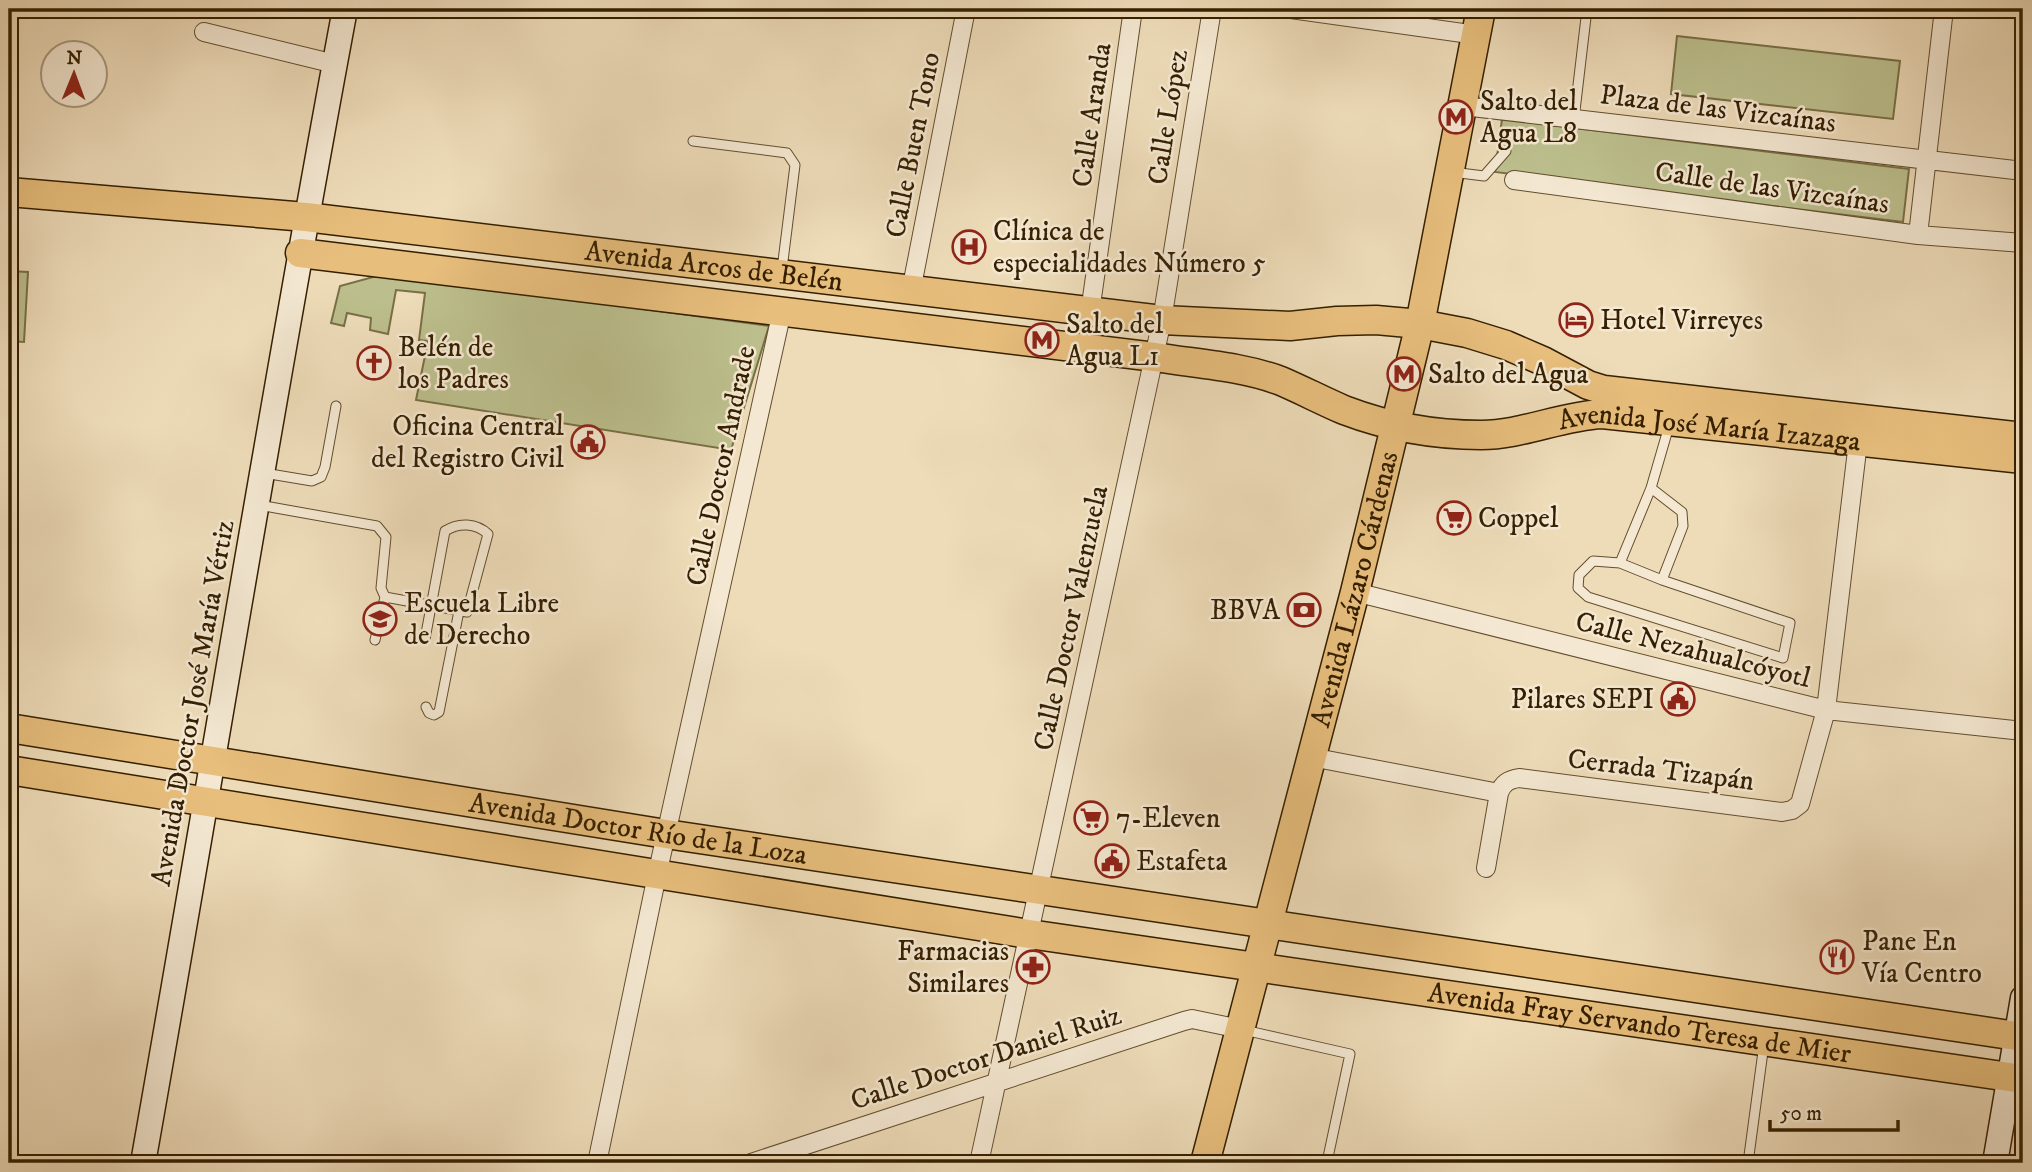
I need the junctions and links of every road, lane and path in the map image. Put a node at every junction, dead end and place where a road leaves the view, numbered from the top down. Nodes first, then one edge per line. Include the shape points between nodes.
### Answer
1 (10, 9) edge
2 (345, 9) edge
3 (967, 9) edge
4 (1133, 9) edge
5 (1212, 9) edge
6 (1291, 9) edge
7 (1587, 9) edge
8 (1944, 9) edge
9 (9, 15) edge
10 (1479, 22) edge
11 (204, 32) dead end
12 (335, 64) junction
13 (1463, 106) junction
14 (1574, 119) junction
15 (693, 141) dead end
16 (1506, 151) dead end
17 (1926, 160) junction
18 (2023, 171) edge
19 (1450, 172) junction
20 (1514, 180) dead end
21 (9, 192) edge
22 (306, 217) junction
23 (1918, 234) junction
24 (2023, 243) edge
25 (300, 253) junction
26 (781, 275) junction
27 (911, 291) junction
28 (782, 312) junction
29 (1090, 312) junction
30 (1162, 320) junction
31 (1420, 324) junction
32 (1155, 357) junction
33 (337, 407) dead end
34 (1671, 421) junction
35 (1396, 425) junction
36 (2023, 437) edge
37 (1858, 442) junction
38 (2023, 459) edge
39 (263, 473) junction
40 (1651, 488) junction
41 (257, 505) junction
42 (1619, 563) junction
43 (1662, 580) junction
44 (1355, 592) junction
45 (385, 597) junction
46 (431, 605) junction
47 (459, 611) junction
48 (375, 639) dead end
49 (425, 639) dead end
50 (426, 707) dead end
51 (1826, 710) junction
52 (9, 728) edge
53 (2023, 732) edge
54 (1311, 757) junction
55 (214, 760) junction
56 (9, 770) edge
57 (1499, 793) junction
58 (207, 803) junction
59 (666, 834) junction
60 (1486, 868) dead end
61 (657, 875) junction
62 (1039, 890) junction
63 (1267, 924) junction
64 (1029, 934) junction
65 (1256, 967) junction
66 (2023, 998) edge
67 (1240, 1029) junction
68 (2020, 1037) edge
69 (1764, 1041) junction
70 (2016, 1078) edge
71 (998, 1081) junction
72 (1328, 1161) dead end
73 (143, 1163) edge
74 (597, 1163) edge
75 (751, 1163) edge
76 (979, 1163) edge
77 (1205, 1163) edge
78 (1748, 1163) edge
79 (1995, 1163) edge

1 - 9 street
2 - 12 main road, Avenida Doctor José María Vértiz
3 - 27 street, Calle Buen Tono
4 - 29 street, Calle Aranda
5 - 30 street, Calle López
6 - 10 street
7 - 14 lane
8 - 17 street
10 - 13 main road, Avenida Lázaro Cárdenas
11 - 12 street
12 - 22 main road, Avenida Doctor José María Vértiz
13 - 14 street, Plaza de las Vizcaínas
13 - 19 main road, Avenida Lázaro Cárdenas
14 - 17 street, Plaza de las Vizcaínas
15 - 26 lane via 787,153 792,158 795,165
16 - 19 lane via 1484,176
17 - 18 street, Plaza de las Vizcaínas
17 - 23 street
19 - 31 main road, Avenida Lázaro Cárdenas
20 - 23 street, Calle de las Vizcaínas
21 - 22 main road, Avenida Arcos de Belén
22 - 25 main road, Avenida Doctor José María Vértiz
22 - 26 main road, Avenida Arcos de Belén
23 - 24 street, Calle de las Vizcaínas
25 - 28 main road, Avenida Arcos de Belén
25 - 39 main road, Avenida Doctor José María Vértiz
26 - 27 main road, Avenida Arcos de Belén
27 - 29 main road, Avenida Arcos de Belén
28 - 32 main road, Avenida Arcos de Belén
28 - 59 street, Calle Doctor Andrade
29 - 30 main road, Avenida Arcos de Belén
30 - 31 main road, Avenida Arcos de Belén via 1290,326 1363,321
30 - 32 street, Calle López
31 - 35 main road, Avenida Lázaro Cárdenas
31 - 36 main road, Avenida José María Izazaga via 1506,345 1605,390
32 - 35 main road, Avenida Arcos de Belén via 1255,373 1347,411
32 - 62 street, Calle Doctor Valenzuela
33 - 39 lane via 321,477 312,481
34 - 35 main road, Avenida José María Izazaga via 1586,415 1521,431 1481,435
34 - 37 main road, Avenida José María Izazaga
34 - 40 lane
35 - 44 main road, Avenida Lázaro Cárdenas
37 - 38 main road, Avenida José María Izazaga
37 - 51 street
39 - 41 main road, Avenida Doctor José María Vértiz
40 - 42 lane
40 - 43 lane via 1682,513 1683,526
41 - 45 lane via 377,526 386,537 381,588
41 - 55 main road, Avenida Doctor José María Vértiz
42 - 43 lane
42 - 43 lane via 1593,561 1579,575 1578,588 1588,597 1783,658 1790,623
44 - 51 street, Calle Nezahualcóyotl
44 - 54 main road, Avenida Lázaro Cárdenas
45 - 46 lane
45 - 48 lane
46 - 47 lane
46 - 47 lane via 445,531 455,525 480,527 488,534 471,602 467,612
46 - 49 lane
47 - 50 lane via 439,712 434,715
51 - 53 street, Calle Nezahualcóyotl
51 - 57 street, Cerrada Tizapán via 1804,794 1791,810 1519,778 1510,779
52 - 55 main road, Avenida Doctor Río de la Loza
54 - 57 street
54 - 63 main road, Avenida Lázaro Cárdenas
55 - 58 main road, Avenida Doctor José María Vértiz
55 - 59 main road, Avenida Doctor Río de la Loza
56 - 58 main road, Avenida Doctor Río de la Loza
57 - 60 street
58 - 61 main road, Avenida Doctor Río de la Loza
58 - 73 main road, Avenida Doctor José María Vértiz
59 - 61 street, Calle Doctor Andrade
59 - 62 main road, Avenida Doctor Río de la Loza
61 - 64 main road, Avenida Doctor Río de la Loza
61 - 74 street, Calle Doctor Andrade
62 - 63 main road, Avenida Doctor Río de la Loza
62 - 64 street, Calle Doctor Valenzuela
63 - 65 main road, Avenida Lázaro Cárdenas
63 - 68 main road, Avenida Fray Servando Teresa de Mier
64 - 65 main road, Avenida Doctor Río de la Loza
64 - 71 street, Calle Doctor Valenzuela
65 - 67 main road, Avenida Lázaro Cárdenas
65 - 69 main road, Avenida Fray Servando Teresa de Mier
66 - 68 main road
67 - 71 street, Calle Doctor Daniel Ruiz via 1192,1019
67 - 72 lane via 1350,1054
67 - 77 main road, Avenida Lázaro Cárdenas
68 - 70 main road
69 - 70 main road, Avenida Fray Servando Teresa de Mier
69 - 78 lane
70 - 79 main road
71 - 75 street, Calle Doctor Daniel Ruiz
71 - 76 street, Calle Doctor Valenzuela

